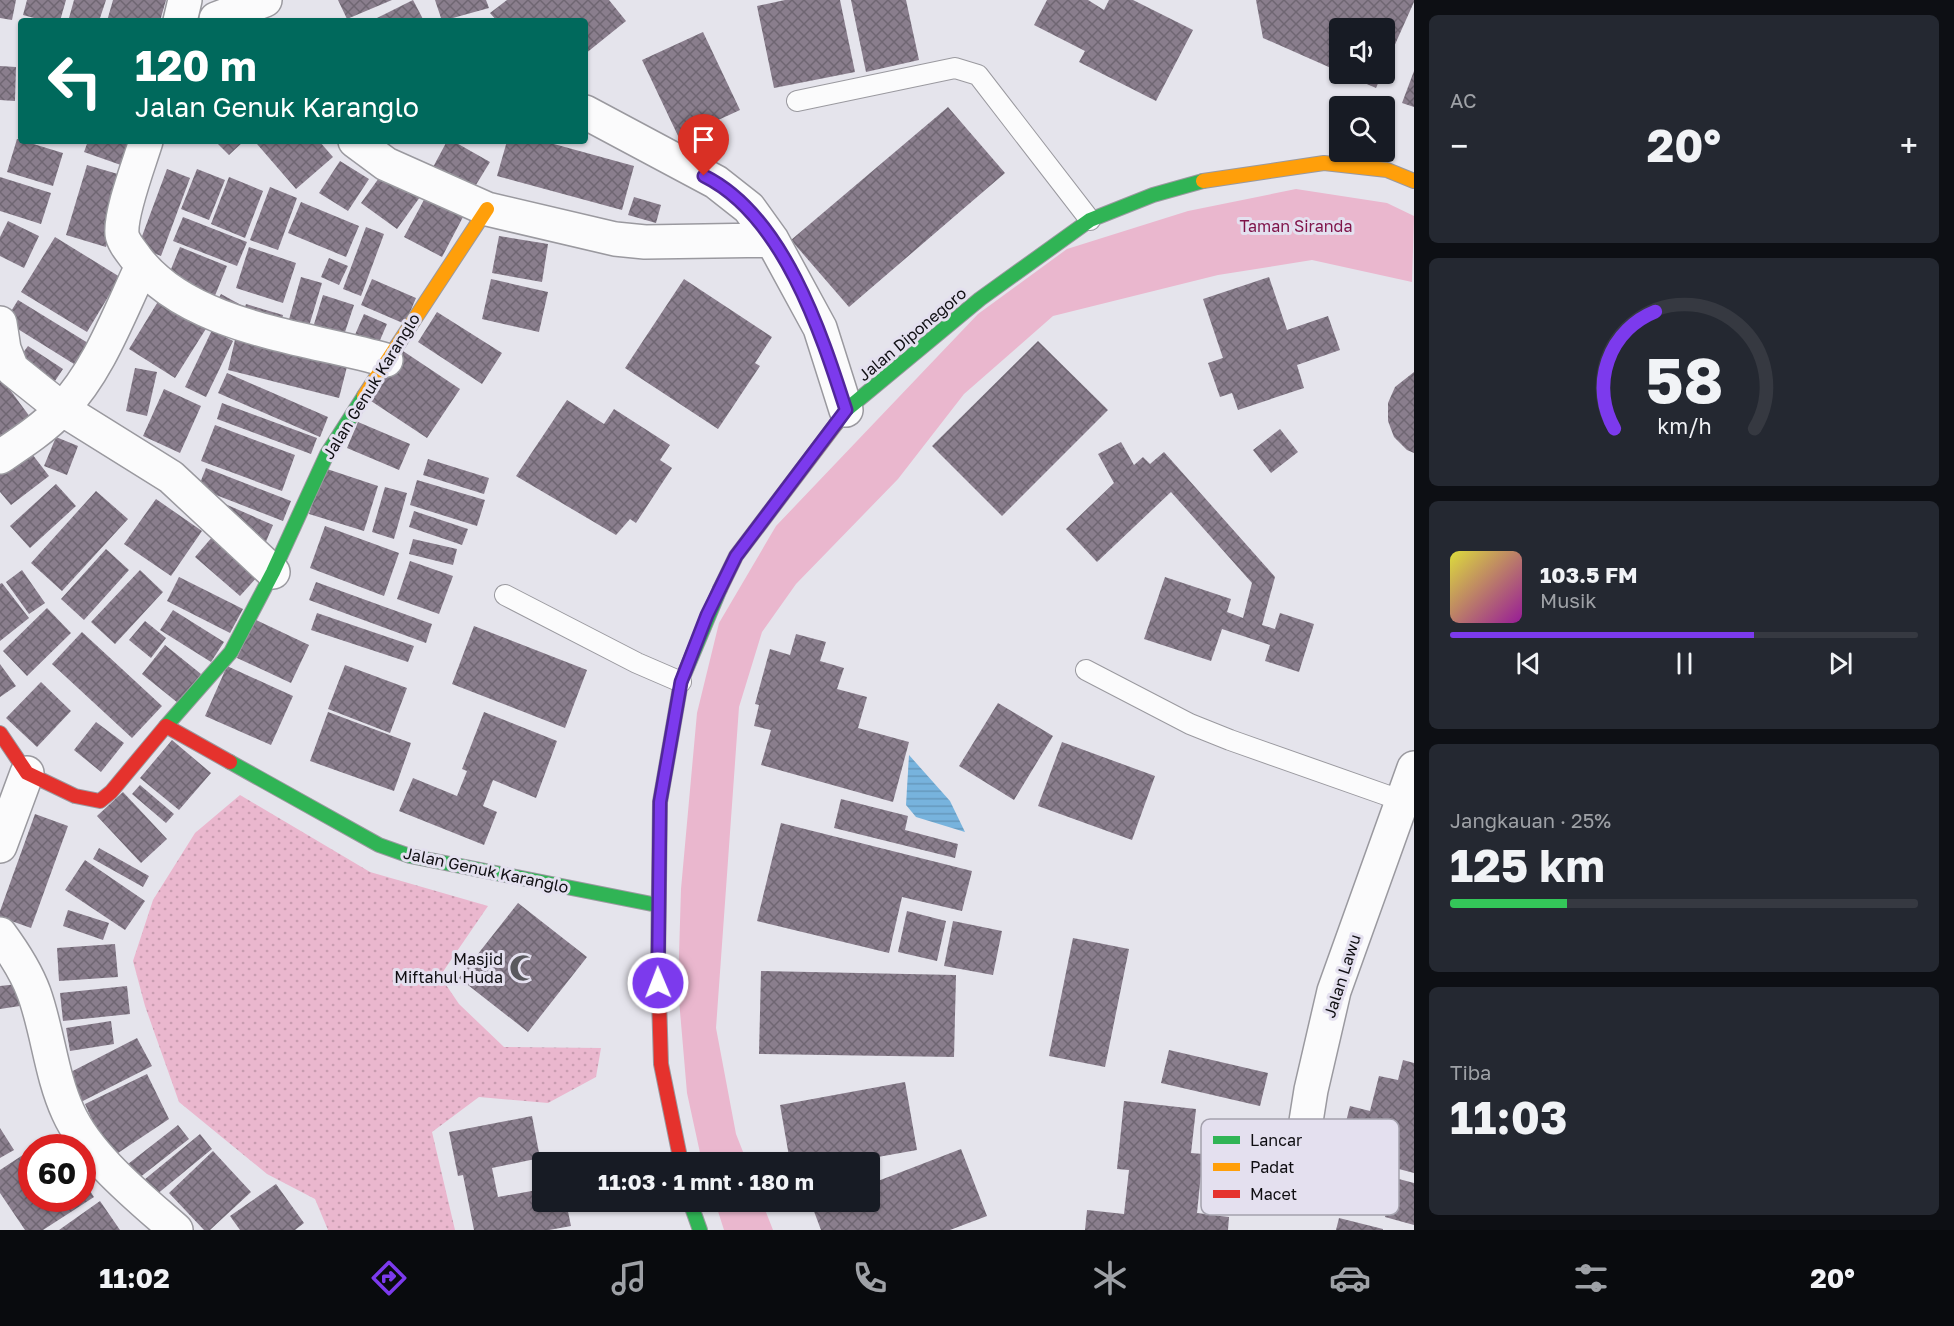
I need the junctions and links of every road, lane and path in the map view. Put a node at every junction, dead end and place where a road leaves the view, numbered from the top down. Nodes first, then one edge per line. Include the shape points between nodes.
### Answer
1 (186, 0) edge
2 (265, 0) edge
3 (212, 13) edge
4 (181, 18) edge
5 (798, 101) dead end
6 (588, 114) edge
7 (145, 144) edge
8 (358, 144) edge
9 (1414, 181) edge
10 (487, 209) junction
11 (1090, 220) junction
12 (772, 240) junction
13 (142, 266) junction
14 (0, 323) edge
15 (386, 360) junction
16 (62, 409) junction
17 (846, 410) junction
18 (0, 457) edge
19 (273, 572) junction
20 (505, 595) dead end
21 (1086, 670) dead end
22 (681, 682) junction
23 (166, 726) junction
24 (0, 733) edge
25 (1414, 768) edge
26 (27, 773) junction
27 (1403, 801) junction
28 (0, 846) edge
29 (657, 905) junction
30 (0, 934) edge
31 (1306, 1119) edge
32 (679, 1152) edge
33 (694, 1212) edge
34 (176, 1230) edge
35 (700, 1230) edge

1 - 4 street
2 - 3 street
5 - 11 lane via 955,68 978,75
6 - 12 street via 716,182 749,208
7 - 13 street via 122,236
8 - 10 street via 386,164
9 - 11 main road, Jalan Diponegoro via 1387,170 1324,163 1216,177 1153,195
10 - 12 street via 615,239
10 - 15 main road, Jalan Genuk Karanglo
11 - 17 main road, Jalan Diponegoro via 980,299
12 - 17 street via 820,328
13 - 15 street via 165,288 211,314
13 - 16 street via 93,368
14 - 16 street via 12,369
15 - 19 main road, Jalan Genuk Karanglo via 327,454
16 - 18 street
16 - 19 street via 171,477
17 - 22 main road, Jalan Diponegoro via 736,556
19 - 23 main road, Jalan Genuk Karanglo via 231,652
20 - 22 lane
21 - 27 lane via 1190,724
22 - 29 main road, Jalan Diponegoro via 660,802
23 - 26 main road, Jalan Genuk Karanglo via 100,801 75,796
23 - 29 main road, Jalan Genuk Karanglo via 372,841 399,852
24 - 26 main road
25 - 27 street, Jalan Lawu
26 - 28 street
27 - 31 street, Jalan Lawu via 1334,991
29 - 32 main road, Jalan Diponegoro via 661,1064
30 - 34 street via 34,992 59,1089 73,1122 132,1190
33 - 35 main road

